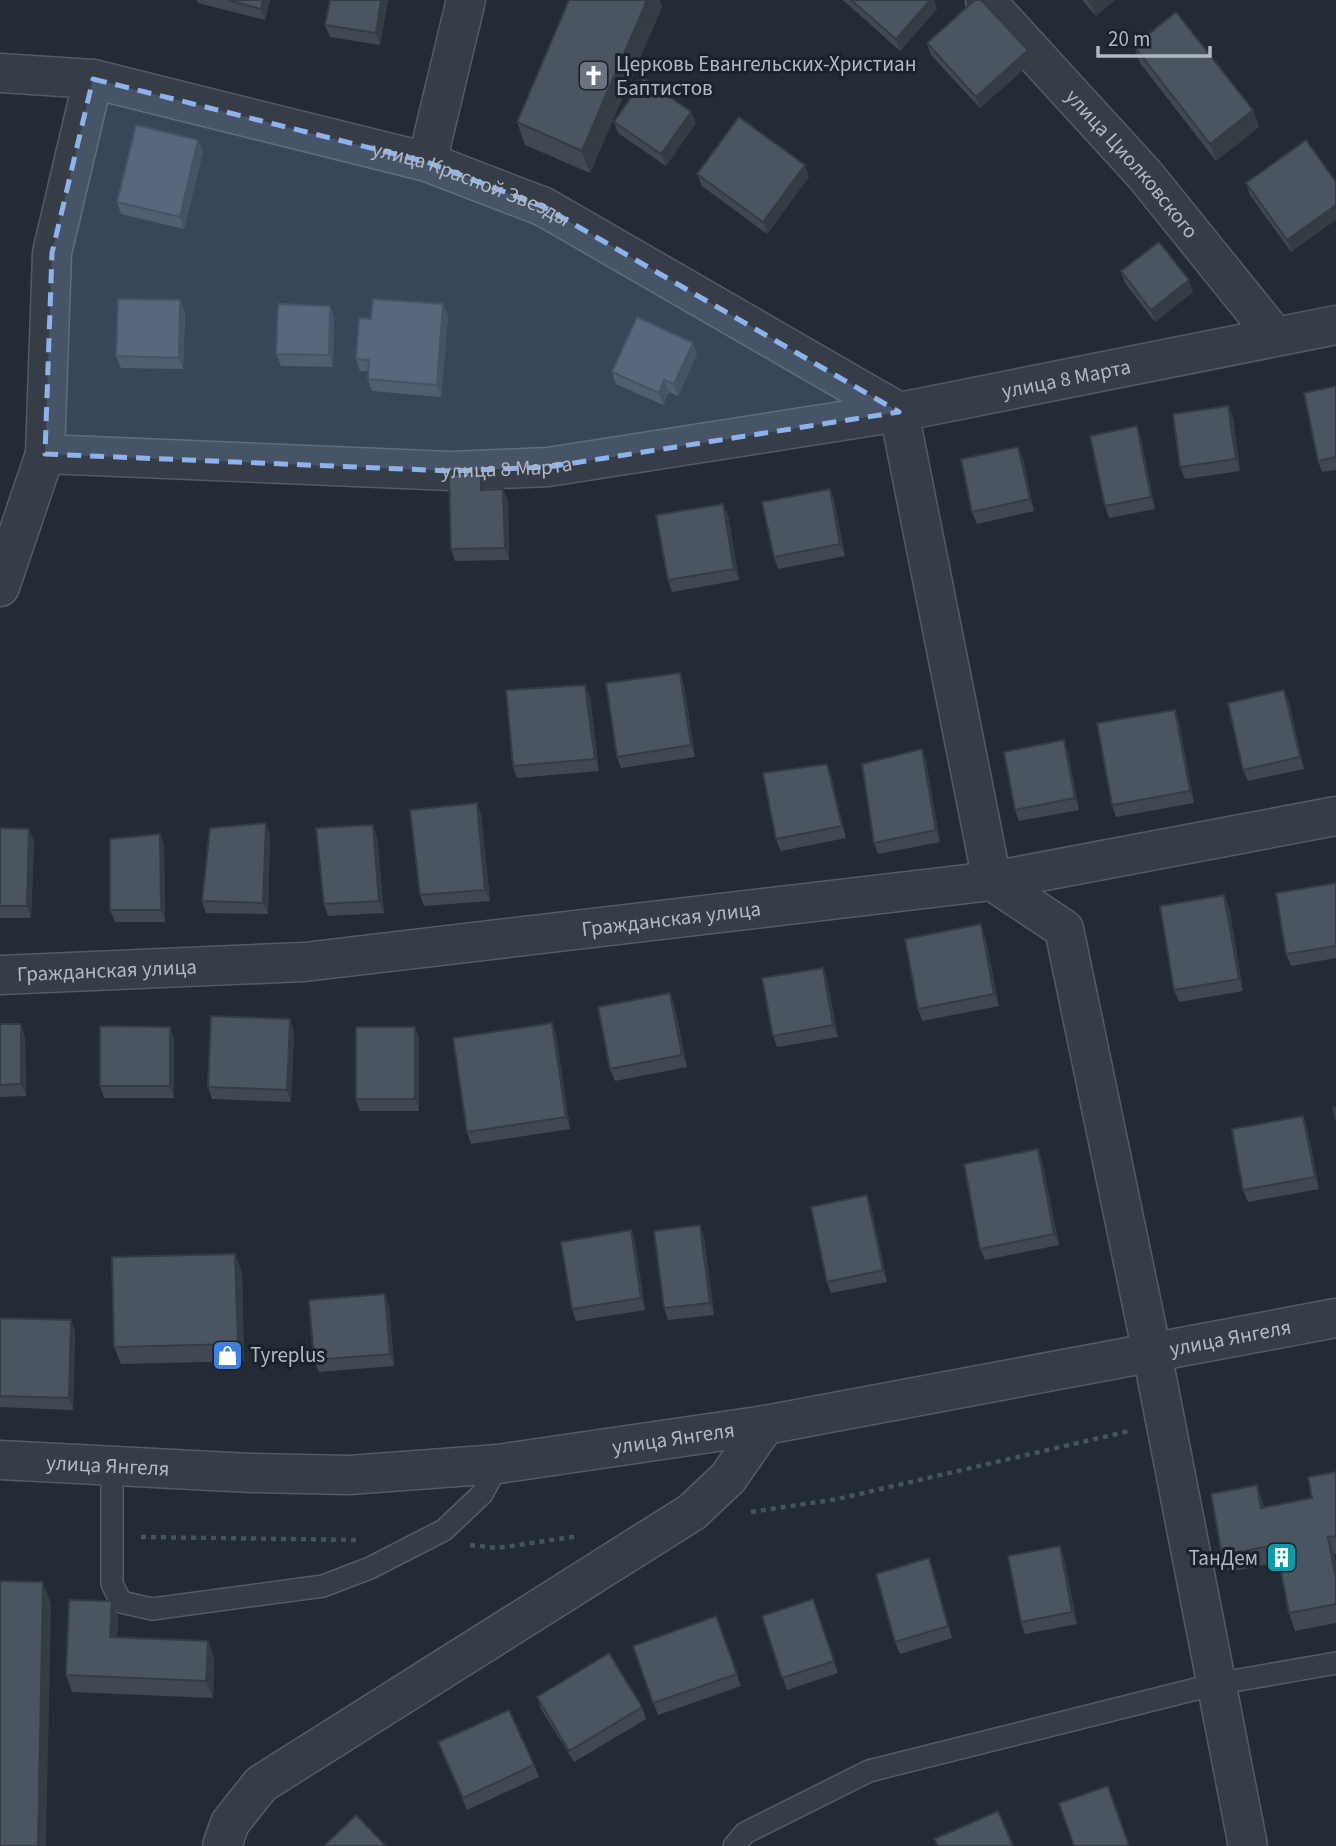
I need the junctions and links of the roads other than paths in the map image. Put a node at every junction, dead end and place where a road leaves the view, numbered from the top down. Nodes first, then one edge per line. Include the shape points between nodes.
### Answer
1 (466, 0) edge
2 (985, 0) edge
3 (0, 73) edge
4 (93, 79) junction
5 (427, 162) junction
6 (1336, 325) edge
7 (1274, 335) junction
8 (899, 412) junction
9 (45, 454) junction
10 (0, 587) edge
11 (1336, 816) edge
12 (992, 881) junction
13 (0, 975) edge
14 (1336, 1318) edge
15 (1152, 1353) junction
16 (765, 1424) junction
17 (0, 1460) edge
18 (498, 1464) junction
19 (112, 1466) junction
20 (1336, 1663) edge
21 (1216, 1684) junction
22 (222, 1846) edge
23 (734, 1846) edge
24 (1248, 1846) edge

1 - 5 street
2 - 7 street, улица Циолковского via 1145,175
3 - 4 street, улица Красной Звезды
4 - 5 street, улица Красной Звезды
4 - 9 street via 52,253
5 - 8 street, улица Красной Звезды via 544,207
6 - 7 street, улица 8 Марта
7 - 8 street, улица 8 Марта
8 - 9 street, улица 8 Марта via 548,467 451,471
8 - 12 street
9 - 10 street
11 - 12 street, Гражданская улица
12 - 13 street, Гражданская улица via 304,962
12 - 15 street via 1064,929
14 - 15 street, улица Янгеля
15 - 16 street, улица Янгеля
15 - 21 street
16 - 18 street, улица Янгеля
16 - 22 street via 728,1478 692,1512 261,1784 230,1823
17 - 19 street, улица Янгеля
18 - 19 street, улица Янгеля via 349,1475
18 - 19 lane via 482,1494 444,1530 370,1568 323,1586 152,1609 121,1602 112,1584
20 - 21 lane
21 - 23 lane via 869,1771 745,1833
21 - 24 street

